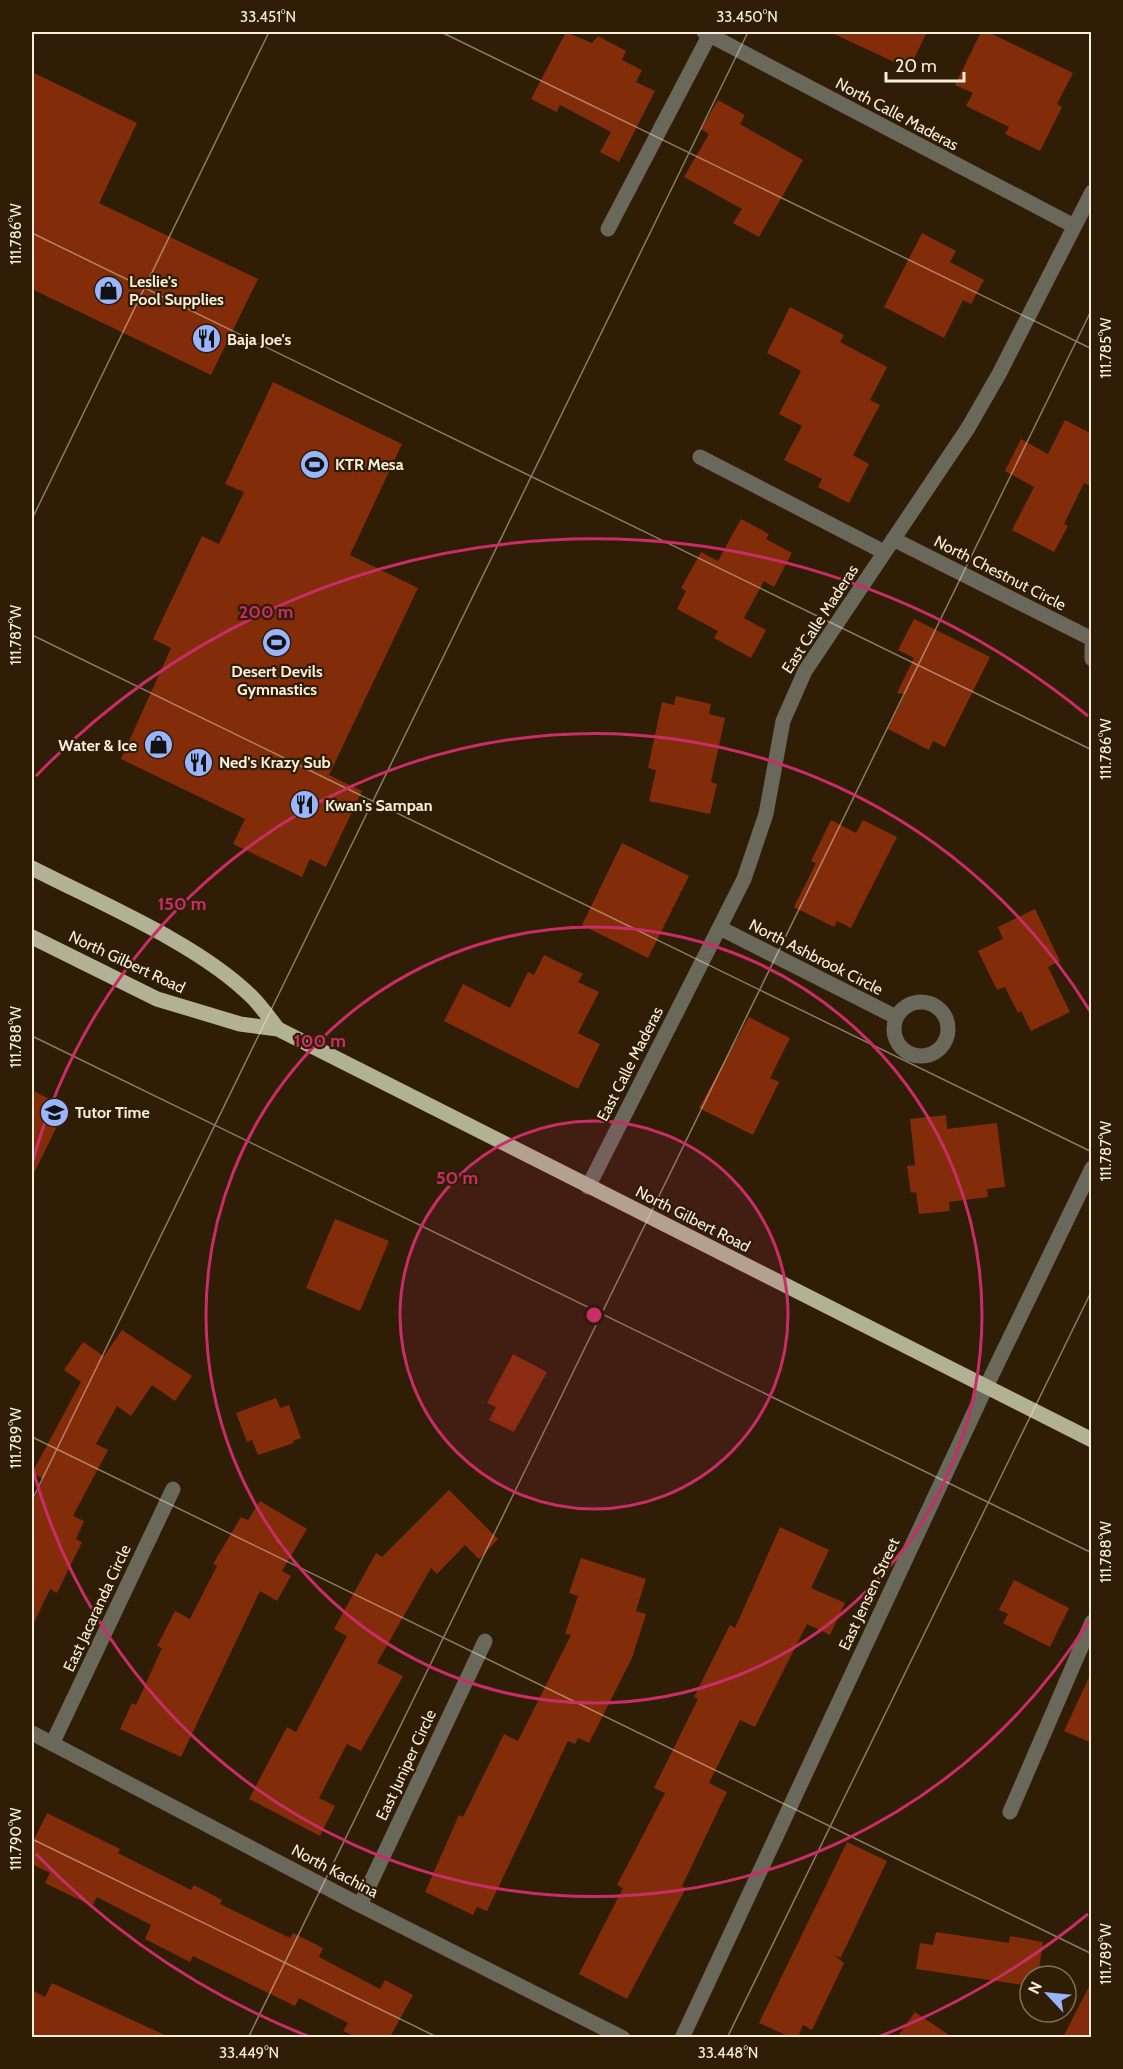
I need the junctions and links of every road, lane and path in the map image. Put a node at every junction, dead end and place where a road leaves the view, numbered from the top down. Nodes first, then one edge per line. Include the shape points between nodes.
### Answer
1 (707, 33) edge
2 (1092, 192) edge
3 (1074, 226) junction
4 (608, 229) dead end
5 (700, 457) dead end
6 (889, 545) junction
7 (1092, 639) edge
8 (1092, 646) edge
9 (1092, 659) edge
10 (32, 868) edge
11 (720, 928) junction
12 (32, 937) edge
13 (896, 1017) dead end
14 (278, 1029) junction
15 (1092, 1168) edge
16 (588, 1187) junction
17 (986, 1387) junction
18 (1092, 1440) edge
19 (173, 1489) dead end
20 (1092, 1622) edge
21 (484, 1641) dead end
22 (32, 1733) edge
23 (53, 1743) junction
24 (1010, 1812) dead end
25 (360, 1905) junction
26 (623, 2037) edge
27 (682, 2037) edge

1 - 3 street, North Calle Maderas
1 - 4 street
2 - 3 street, East Calle Maderas
3 - 6 street, East Calle Maderas via 990,391
5 - 6 street, North Chestnut Circle
6 - 7 street, North Chestnut Circle
6 - 11 street, East Calle Maderas via 805,670 793,696 783,721 759,838
8 - 9 street
10 - 14 main road, North Gilbert Road via 183,946 252,998
11 - 13 street, North Ashbrook Circle
11 - 16 street, East Calle Maderas
12 - 14 main road, North Gilbert Road via 158,999 240,1024
14 - 16 main road, North Gilbert Road
15 - 17 street, East Jensen Street
16 - 17 main road, North Gilbert Road
17 - 18 main road, North Gilbert Road
17 - 27 street, East Jensen Street
19 - 23 street, East Jacaranda Circle
20 - 24 street
21 - 25 street, East Juniper Circle
22 - 23 street, North Kachina
23 - 25 street, North Kachina
25 - 26 street, North Kachina

